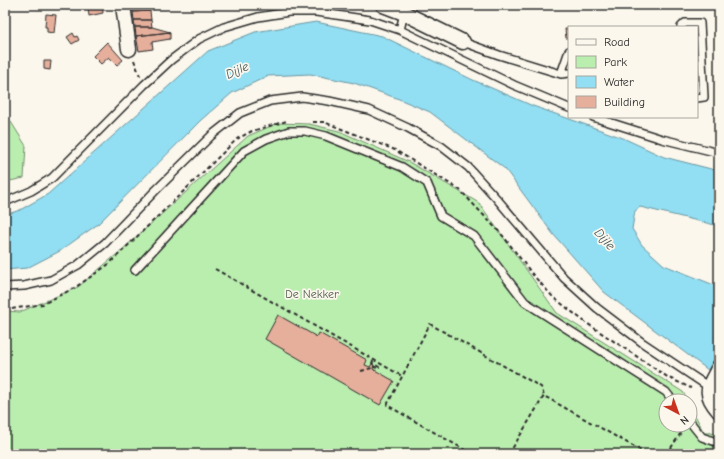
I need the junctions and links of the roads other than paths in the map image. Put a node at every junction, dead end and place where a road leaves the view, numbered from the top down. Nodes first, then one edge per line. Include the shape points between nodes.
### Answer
1 (123, 5) edge
2 (383, 5) edge
3 (404, 13) junction
4 (682, 26) edge
5 (400, 30) junction
6 (463, 42) joint
7 (129, 48) road end
8 (568, 56) edge
9 (565, 73) edge
10 (698, 98) edge
11 (568, 108) edge
12 (596, 118) edge
13 (719, 153) edge
14 (5, 202) edge
15 (135, 270) dead end
16 (5, 288) edge
17 (719, 366) edge
18 (708, 390) junction
19 (667, 393) edge
20 (719, 410) edge
21 (698, 432) edge
22 (719, 443) edge

1 - 7 street
2 - 3 street
3 - 5 lane
3 - 6 street
4 - 10 lane via 685,23 700,23 704,97
5 - 11 lane via 514,85
5 - 14 lane via 370,20 316,12 289,12 258,17 224,27 199,40 171,60 52,178
6 - 9 lane
8 - 9 lane
12 - 13 lane via 662,139
15 - 19 lane via 244,151 288,131 305,131 402,167 427,183 441,216 474,236 525,302
16 - 18 lane via 51,280 78,265 105,243 212,135 240,113 270,101 302,97 369,110 441,146 468,167 564,278 596,308
17 - 18 street
18 - 20 street via 711,401
21 - 22 lane via 702,437

